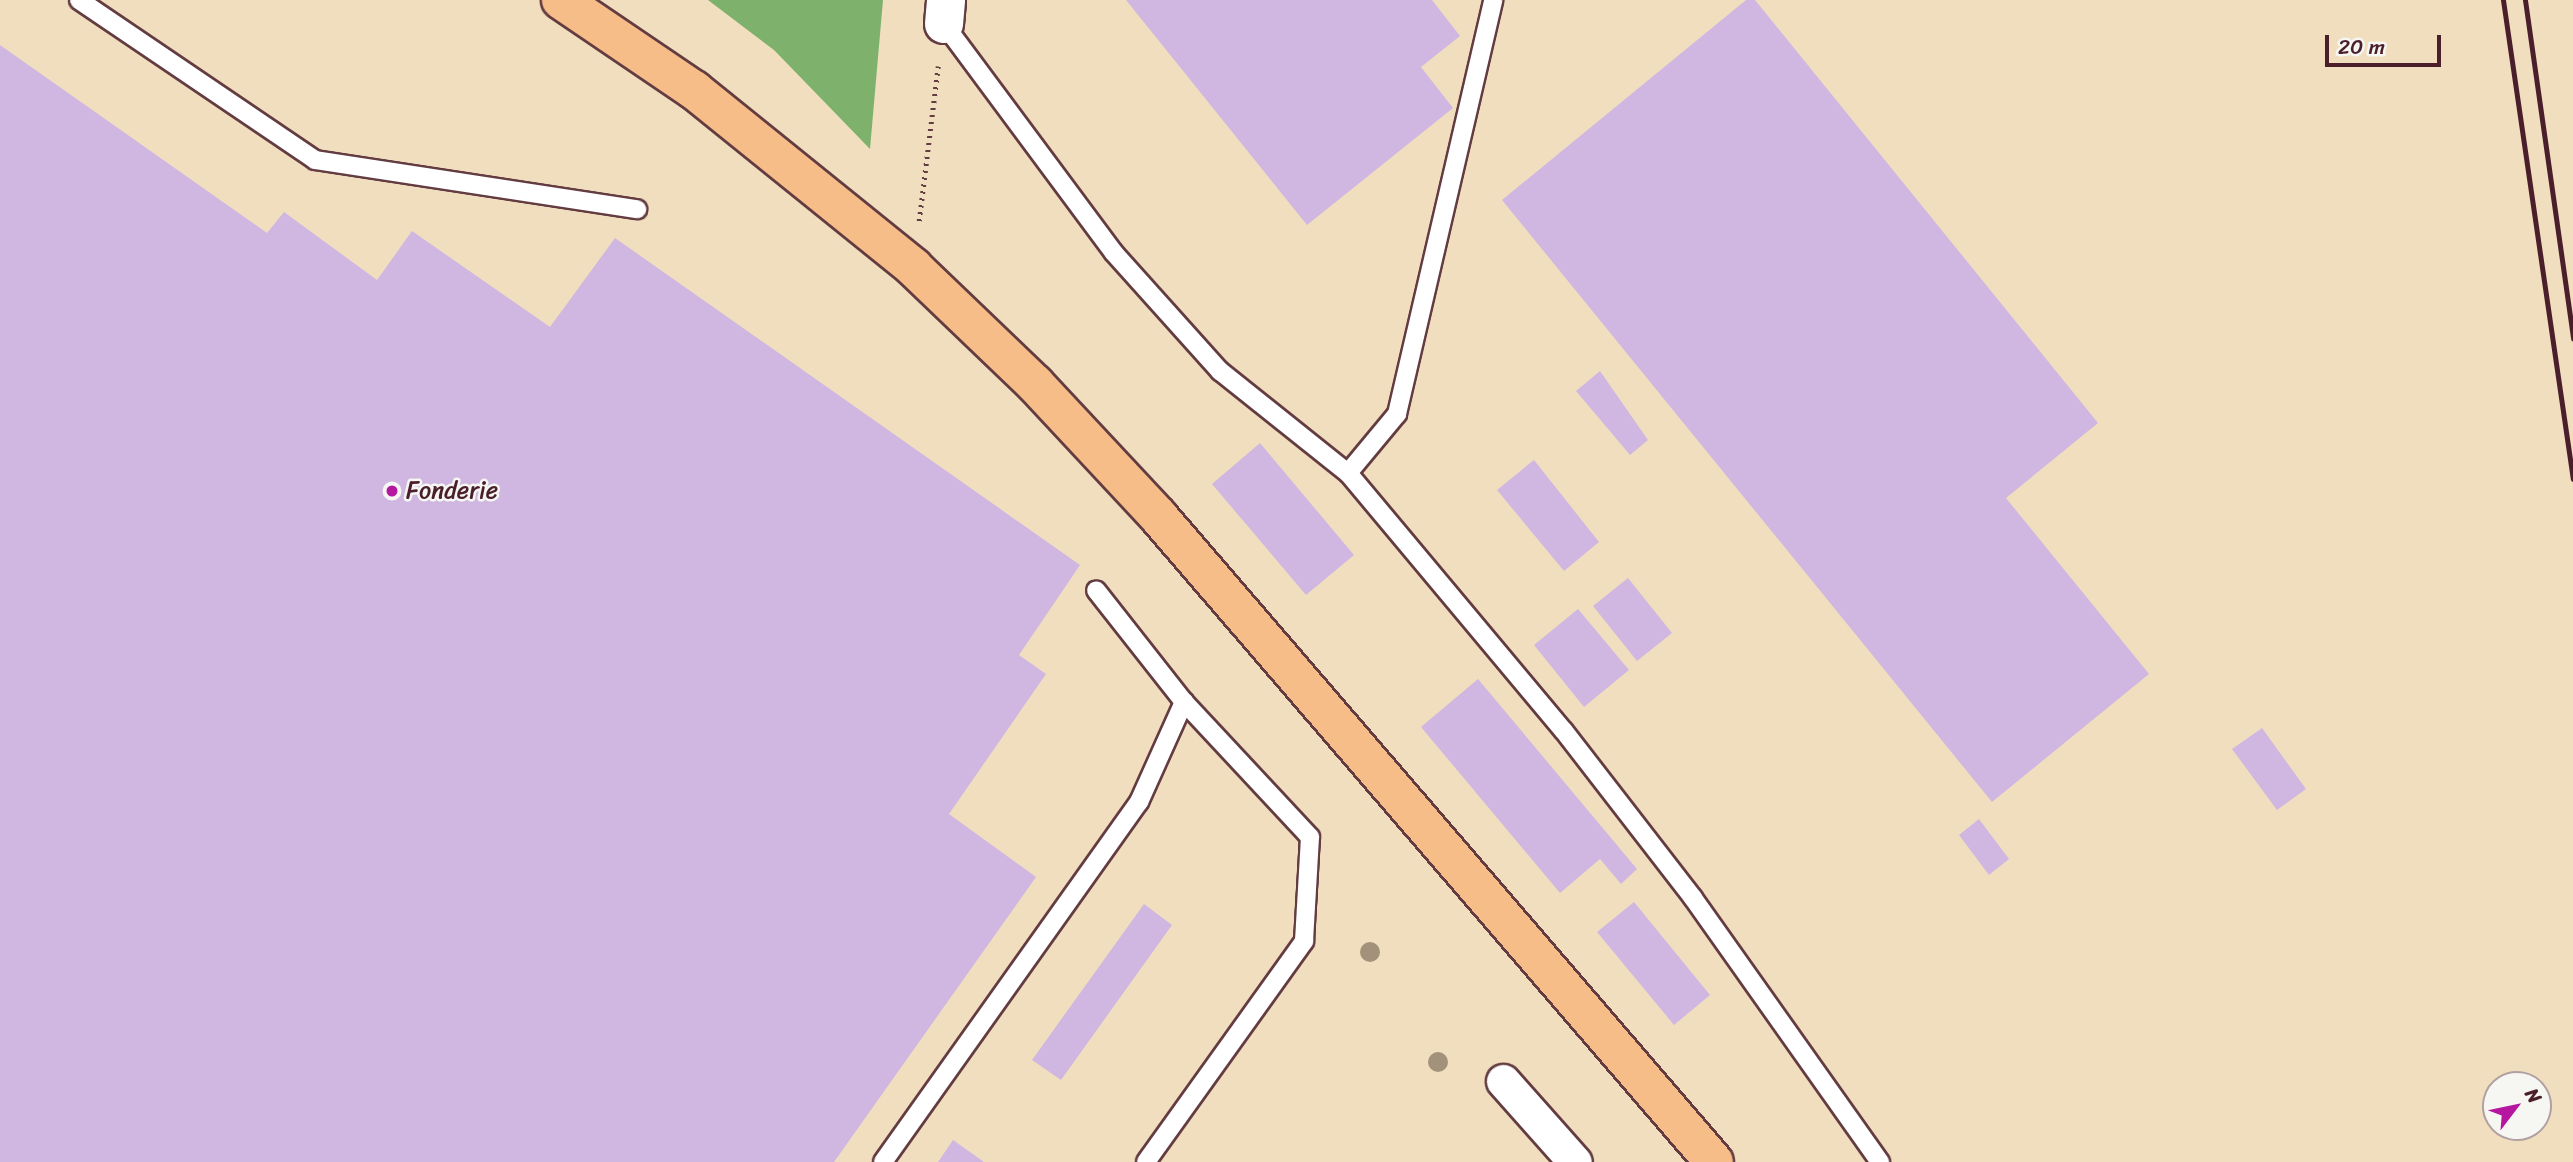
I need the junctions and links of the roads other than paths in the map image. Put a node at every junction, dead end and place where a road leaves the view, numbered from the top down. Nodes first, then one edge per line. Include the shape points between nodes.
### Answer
1 (79, 0) edge
2 (561, 0) edge
3 (1493, 0) edge
4 (945, 12) edge
5 (636, 209) dead end
6 (1348, 473) junction
7 (1096, 590) dead end
8 (1184, 702) junction
9 (1503, 1081) dead end
10 (883, 1162) edge
11 (1146, 1162) edge
12 (1575, 1162) edge
13 (1713, 1162) edge
14 (1880, 1162) edge

1 - 5 lane via 315,160
2 - 13 main road via 694,90 913,267 1035,384 1158,516
3 - 6 lane via 1397,414
4 - 6 lane via 1132,273 1220,371
6 - 14 lane via 1564,730 1693,898
7 - 8 lane
8 - 10 lane via 1139,802
8 - 11 lane via 1310,837 1304,941
9 - 12 street

